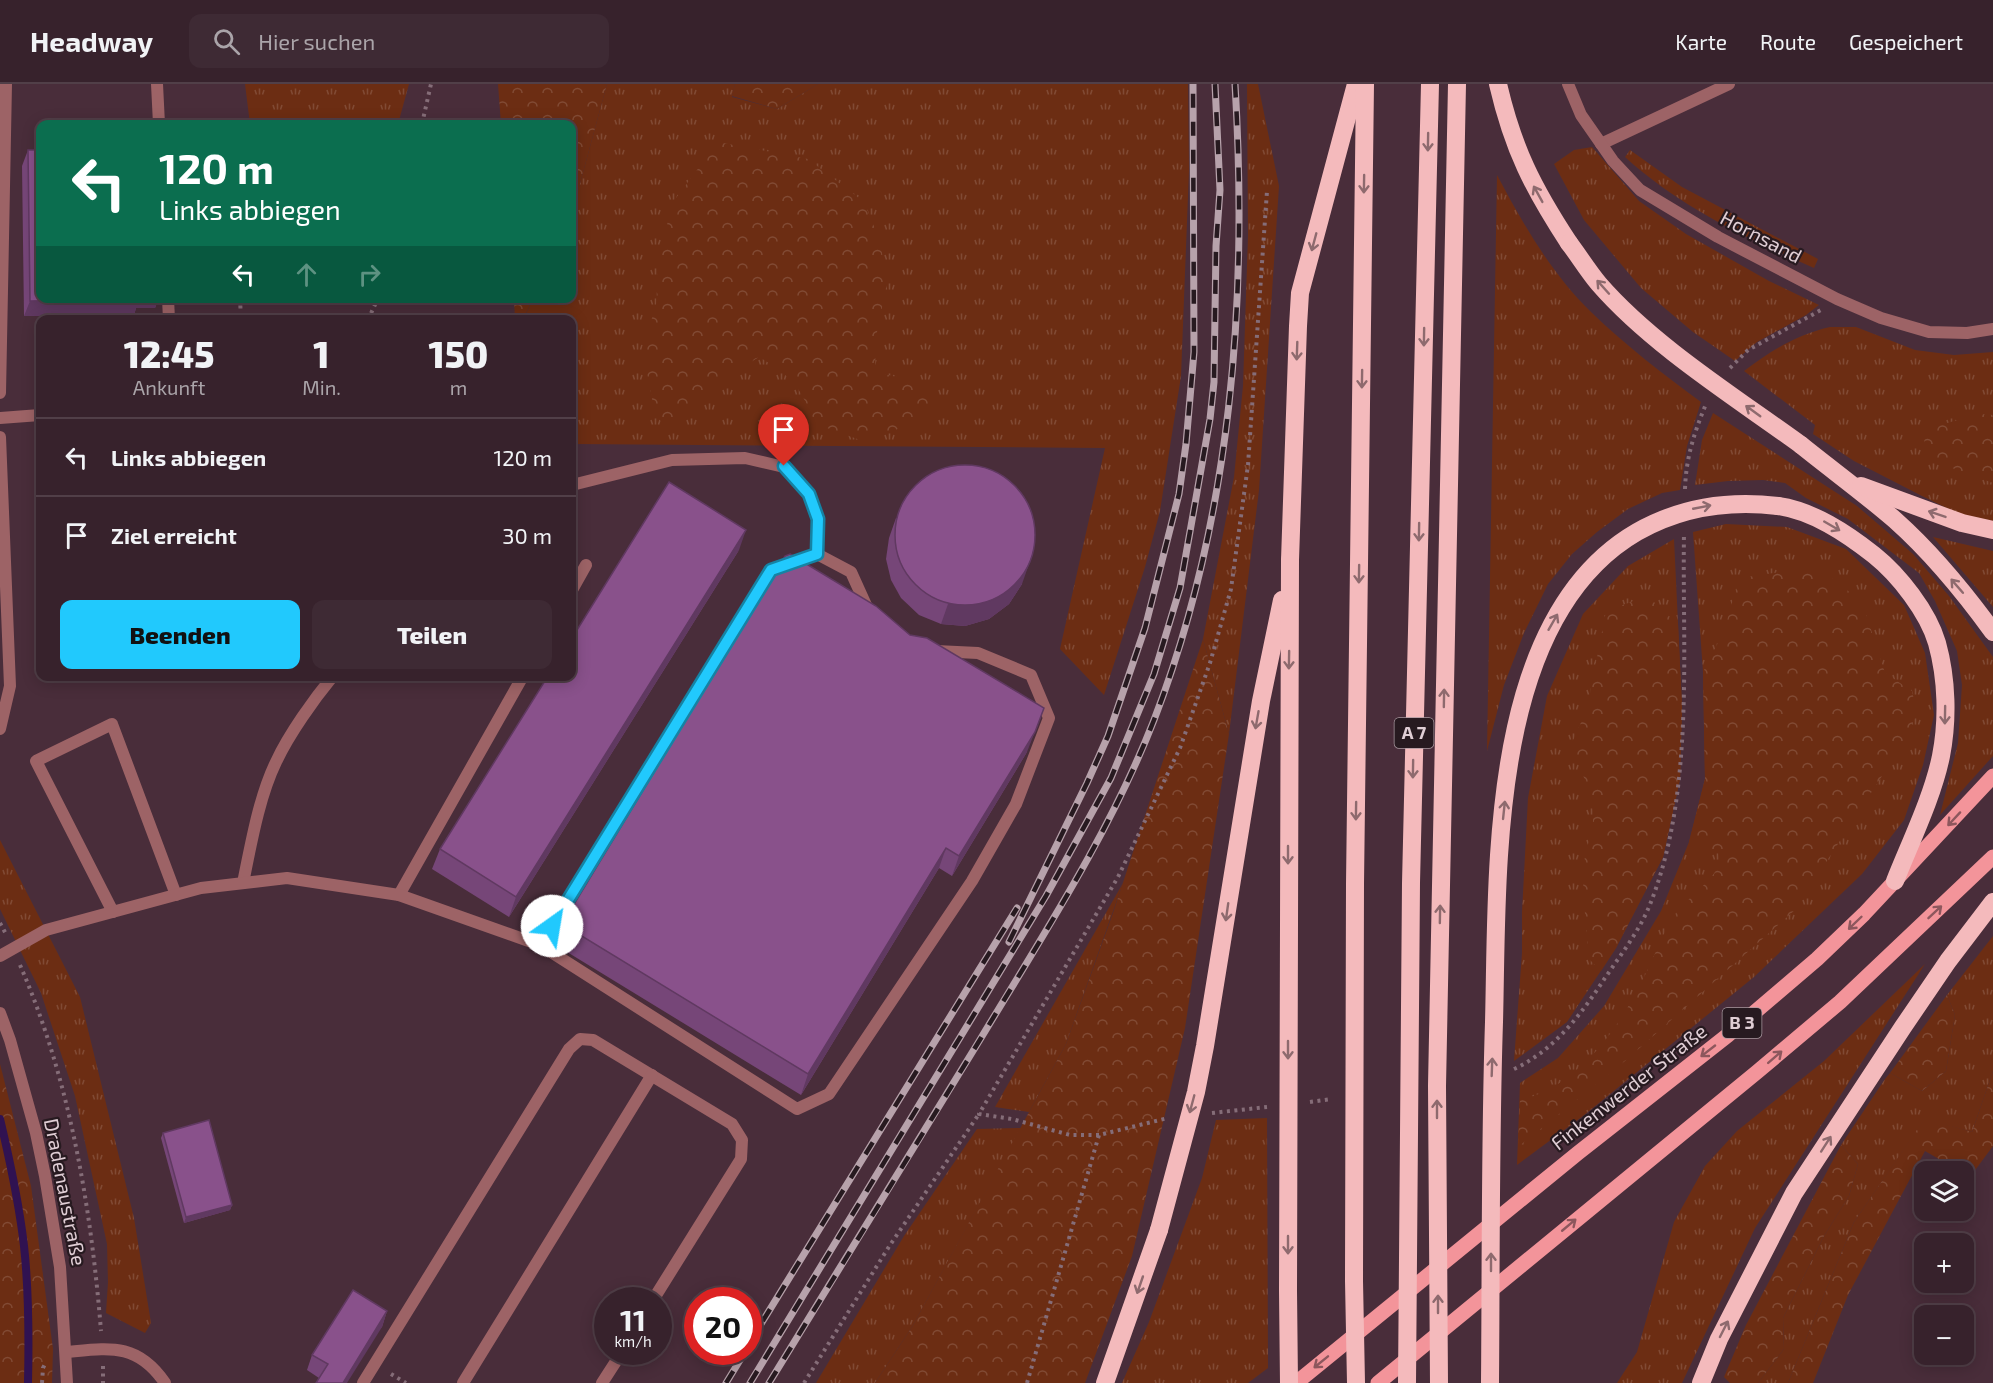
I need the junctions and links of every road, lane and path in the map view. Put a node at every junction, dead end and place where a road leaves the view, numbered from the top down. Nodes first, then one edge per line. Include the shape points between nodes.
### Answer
1 (6, 84) edge
2 (157, 84) edge
3 (431, 84) edge
4 (1356, 84) edge
5 (1365, 84) edge
6 (1430, 84) edge
7 (1457, 84) edge
8 (1498, 84) edge
9 (1569, 84) edge
10 (1729, 84) edge
11 (159, 120) edge
12 (423, 120) edge
13 (1601, 144) junction
14 (1267, 191) dead end
15 (3, 211) edge
16 (1993, 329) edge
17 (0, 393) edge
18 (36, 415) edge
19 (0, 418) edge
20 (0, 437) edge
21 (1845, 480) junction
22 (576, 484) edge
23 (1993, 530) edge
24 (817, 554) junction
25 (1290, 560) junction
26 (586, 566) dead end
27 (576, 583) edge
28 (882, 627) edge
29 (1993, 632) edge
30 (920, 650) edge
31 (329, 681) edge
32 (520, 681) edge
33 (0, 729) edge
34 (1993, 776) edge
35 (1993, 857) edge
36 (1895, 881) junction
37 (243, 883) junction
38 (176, 895) junction
39 (399, 895) junction
40 (1993, 902) edge
41 (113, 912) junction
42 (0, 923) edge
43 (540, 945) junction
44 (13, 949) junction
45 (0, 956) edge
46 (0, 1013) edge
47 (652, 1075) junction
48 (980, 1114) junction
49 (1099, 1135) dead end
50 (661, 1287) edge
51 (102, 1349) junction
52 (66, 1352) junction
53 (614, 1365) edge
54 (67, 1383) edge
55 (103, 1383) edge
56 (165, 1383) edge
57 (363, 1383) edge
58 (463, 1383) edge
59 (602, 1383) edge
60 (804, 1383) edge
61 (1105, 1383) edge
62 (1289, 1383) edge
63 (1296, 1383) edge
64 (1356, 1383) edge
65 (1378, 1383) edge
66 (1407, 1383) edge
67 (1438, 1383) edge
68 (1490, 1383) edge
69 (1701, 1383) edge

1 - 15 street
2 - 11 street
3 - 12 path
4 -> 25 highway via 1300,292
5 -> 64 highway, bridge via 1355,884
6 -> 66 highway, A 7, bridge via 1411,871
67 -> 7 highway, A 7, bridge via 1437,1074
21 -> 8 highway, bridge via 1664,344 1599,283 1556,224 1529,177 1512,136
9 - 13 street, Hornsand via 1581,114
10 - 13 street
13 - 16 street, Hornsand via 1640,190 1718,237 1837,300 1929,332
14 - 48 path via 1248,465 1230,589 1210,663 1180,748 1118,877
15 - 17 street
18 - 19 street
20 - 33 street via 10,686
23 -> 21 highway via 1951,519
29 -> 21 highway via 1922,546
22 - 24 street via 672,460 745,459 784,466 809,494 818,519
24 - 28 street via 851,572 873,620
24 - 43 street via 771,570
25 -> 61 highway, bridge via 1259,712 1196,1092 1159,1230
25 -> 62 highway, bridge
26 - 27 street
30 - 43 street via 978,653 1031,675 1049,718 1016,804 972,881 828,1094 797,1110
31 - 37 street via 276,762 255,825
32 - 39 street
34 -> 36 main road, Finkenwerder Straße / B 3
65 -> 35 main road, B 3 via 1840,1002
36 -> 63 main road, Finkenwerder Straße / B 3 via 1817,959 1728,1035
68 -> 36 highway, bridge via 1498,868 1508,770 1528,679 1546,635 1569,594 1597,561 1624,539 1659,521 1691,510 1740,503 1778,506 1808,514 1885,564 1902,582 1937,642 1946,717 1933,783
37 - 38 street
37 - 39 street via 287,878
38 - 41 street
38 - 41 street via 112,724 36,761
39 - 43 street
69 -> 40 highway via 1719,1339 1794,1194 1903,1027
41 - 44 street via 46,930
42 - 44 path
44 - 45 street
44 - 51 path via 56,1065 73,1131 96,1273
46 - 52 street, Dradenaustraße via 45,1176 60,1267
47 - 50 street via 732,1124 742,1140 741,1159
47 - 57 street via 593,1040 580,1040 569,1049
47 - 58 street
48 - 49 path via 1070,1135
48 - 60 path via 890,1245
51 - 52 street
51 - 55 path
51 - 56 street via 124,1350 140,1358
52 - 54 street, Dradenaustraße
53 - 59 street

